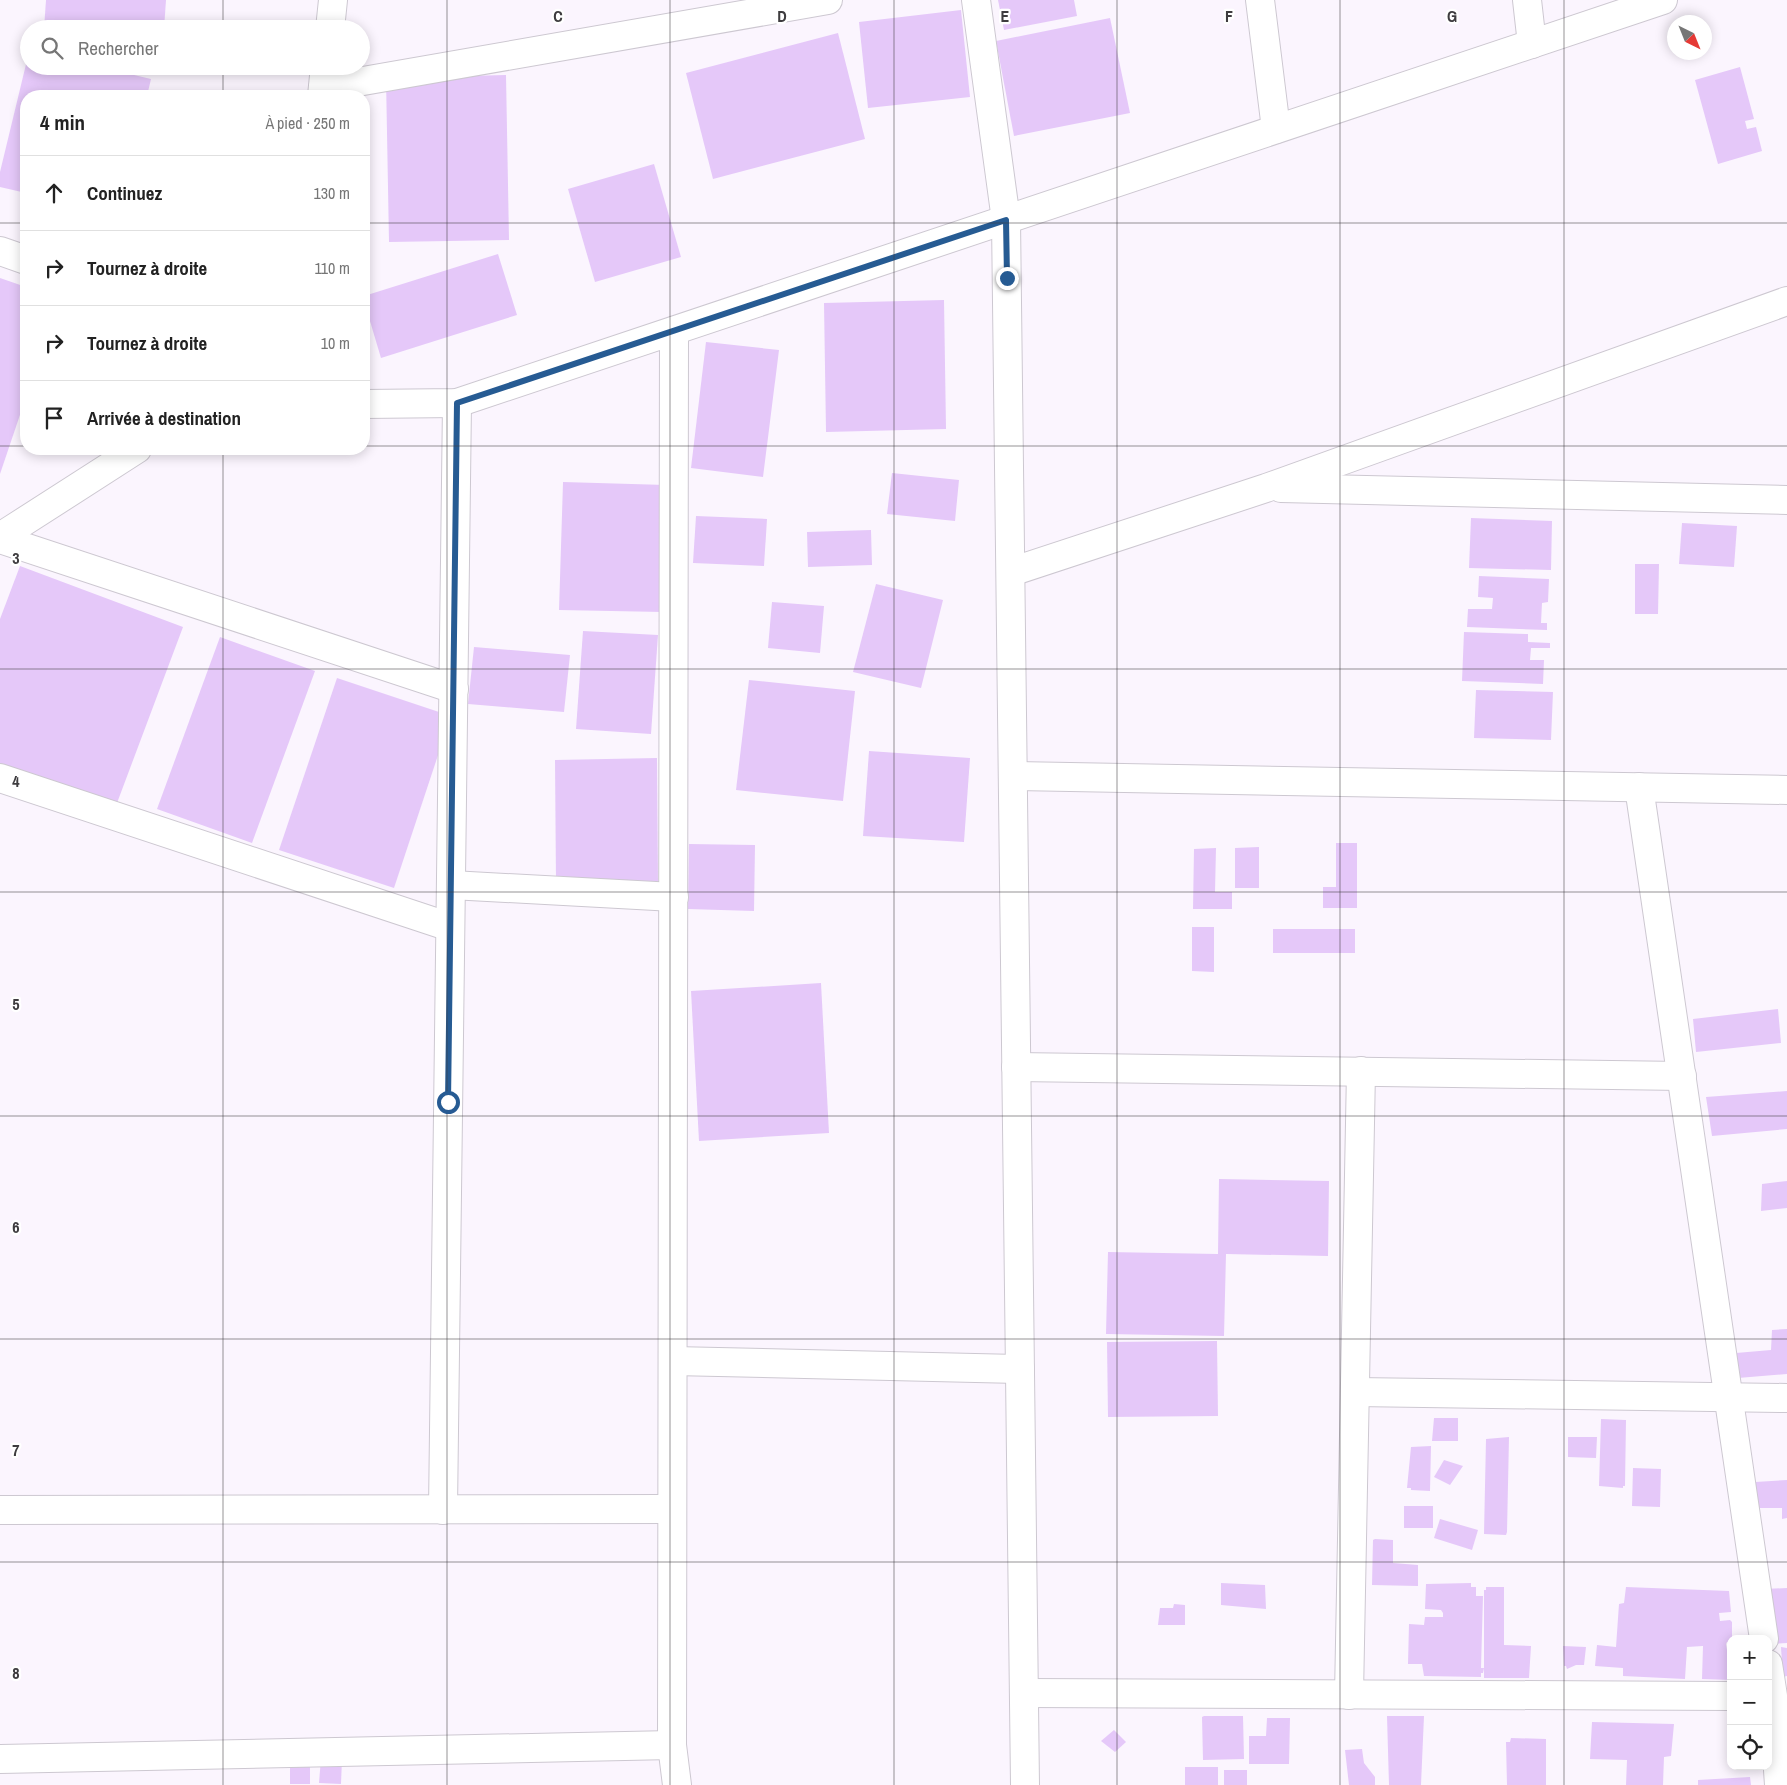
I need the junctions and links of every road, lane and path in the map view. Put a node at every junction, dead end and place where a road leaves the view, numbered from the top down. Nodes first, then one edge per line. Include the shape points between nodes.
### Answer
1 (333, 0) edge
2 (828, 0) edge
3 (976, 0) edge
4 (1260, 0) edge
5 (1527, 0) edge
6 (1663, 0) edge
7 (331, 20) edge
8 (1532, 44) junction
9 (323, 84) edge
10 (1276, 129) junction
11 (1006, 220) junction
12 (0, 251) edge
13 (20, 258) edge
14 (1787, 301) edge
15 (674, 331) junction
16 (457, 403) junction
17 (370, 404) edge
18 (128, 455) edge
19 (1266, 488) junction
20 (1787, 500) edge
21 (0, 538) edge
22 (1011, 572) junction
23 (454, 689) junction
24 (1013, 776) junction
25 (0, 778) edge
26 (1639, 787) junction
27 (1787, 790) edge
28 (451, 885) junction
29 (674, 897) junction
30 (450, 927) junction
31 (1016, 1067) junction
32 (1361, 1071) junction
33 (1682, 1076) junction
34 (673, 1361) junction
35 (1020, 1369) junction
36 (1354, 1392) junction
37 (1729, 1398) junction
38 (1787, 1398) edge
39 (672, 1509) junction
40 (0, 1510) edge
41 (443, 1510) junction
42 (1763, 1635) edge
43 (1772, 1680) edge
44 (1024, 1693) junction
45 (1349, 1695) junction
46 (1727, 1696) edge
47 (1776, 1696) edge
48 (672, 1745) junction
49 (0, 1759) edge
50 (676, 1785) edge
51 (1025, 1785) edge
52 (1779, 1785) edge

1 - 7 street
2 - 9 street
3 - 11 street
4 - 10 street
5 - 8 street
6 - 8 street
8 - 10 street
10 - 11 street
11 - 15 street
11 - 22 street
12 - 13 street
14 - 19 street
15 - 16 street
15 - 29 street
16 - 17 street
16 - 23 street
18 - 21 street
19 - 20 street
19 - 22 street
21 - 23 street
22 - 24 street
23 - 28 street
24 - 26 street
24 - 31 street
25 - 30 street
26 - 27 street
26 - 33 street
28 - 29 street
28 - 30 street
29 - 34 street
30 - 41 street
31 - 32 street
31 - 35 street
32 - 33 street
32 - 36 street
33 - 37 street
34 - 35 street
34 - 39 street
35 - 44 street
36 - 37 street
36 - 45 street
37 - 38 street
37 - 42 street
39 - 41 street
39 - 48 street
40 - 41 street
43 - 47 street
44 - 45 street
44 - 51 street
45 - 46 street
47 - 52 street
48 - 49 street
48 - 50 street

